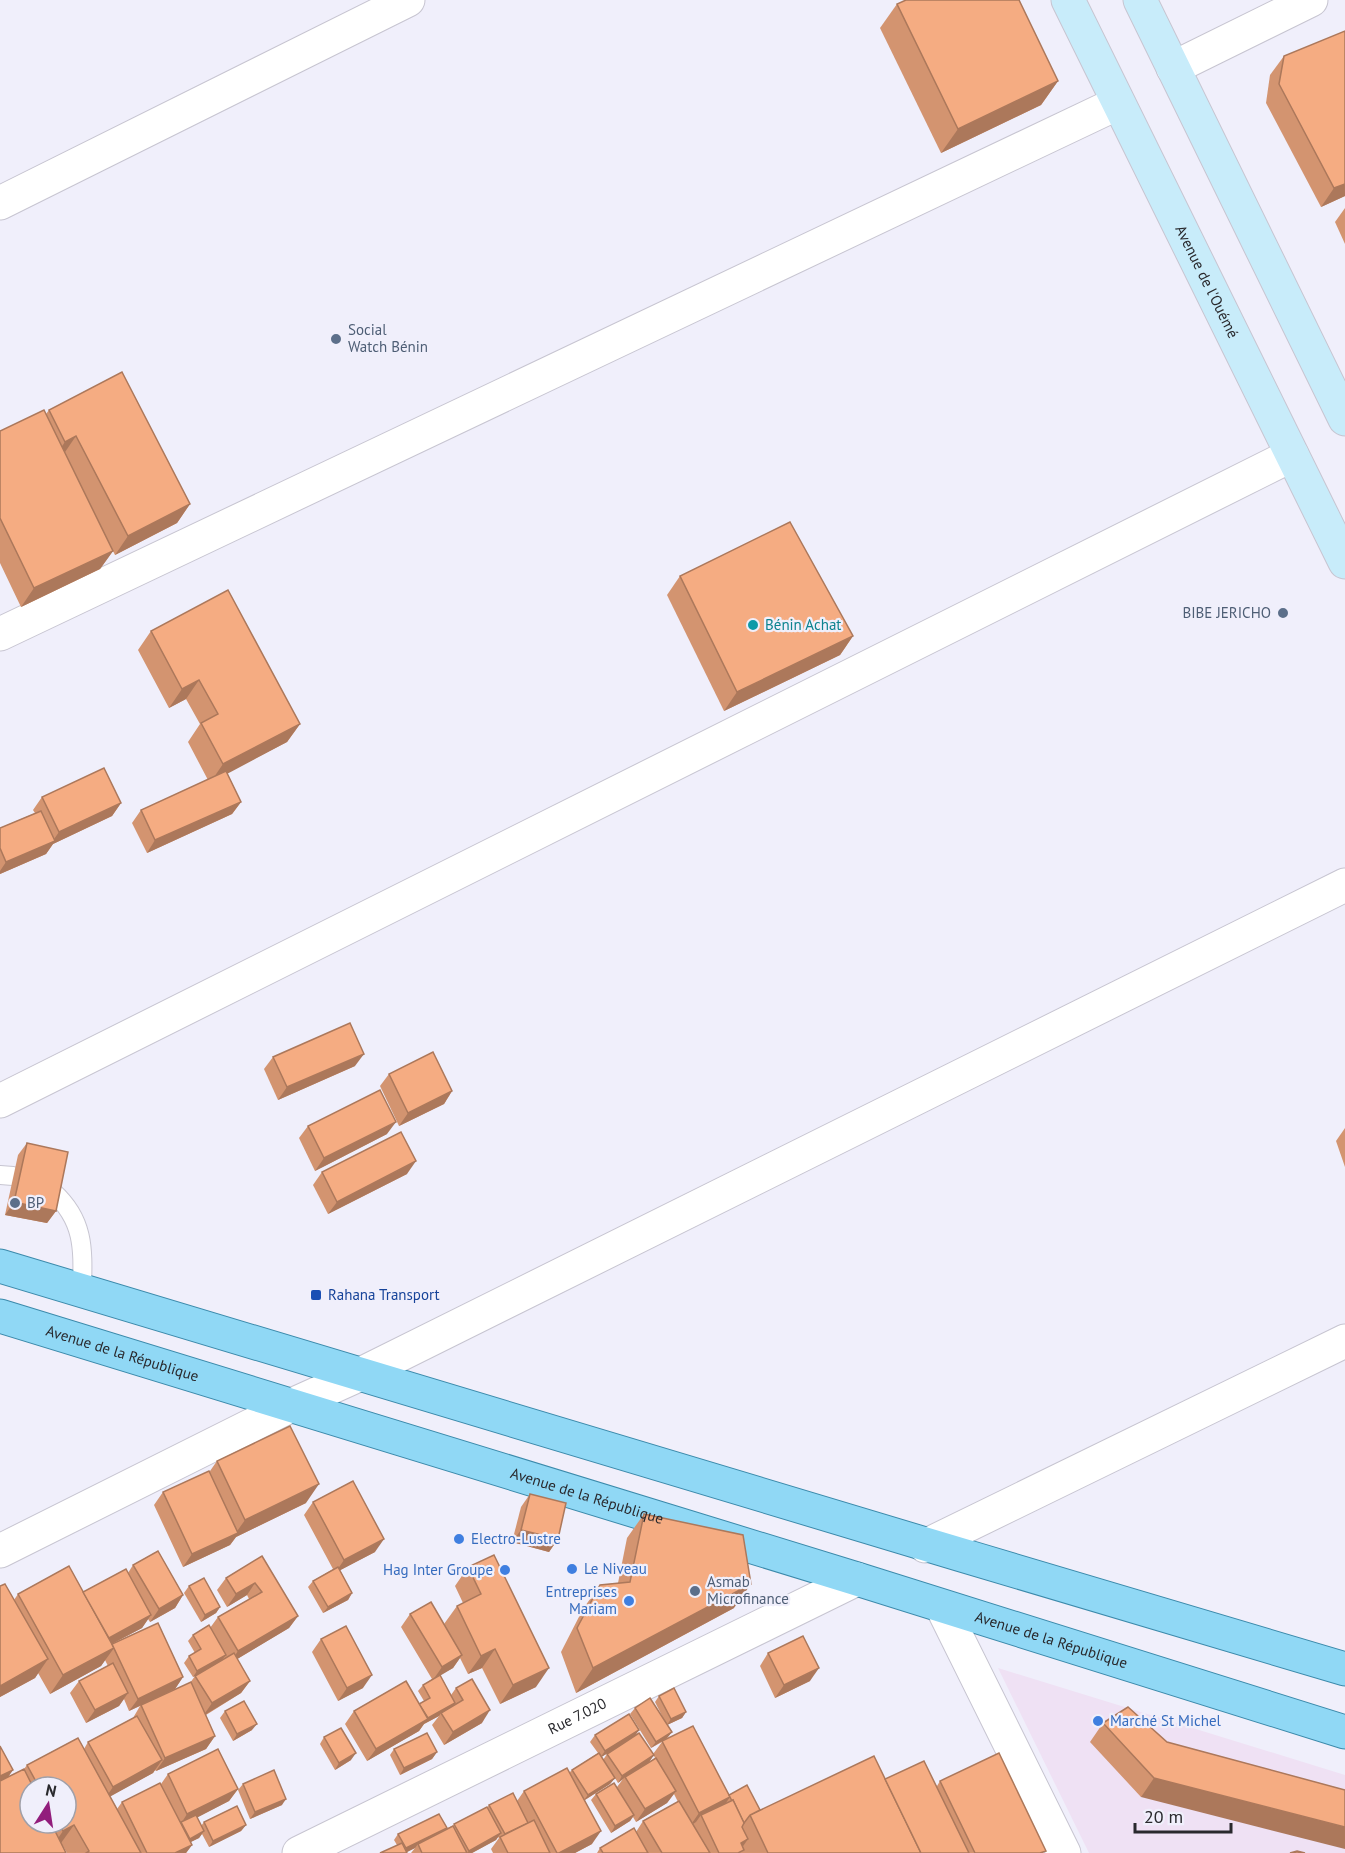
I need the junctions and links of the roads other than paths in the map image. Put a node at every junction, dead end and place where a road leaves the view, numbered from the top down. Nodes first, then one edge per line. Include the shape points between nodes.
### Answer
1 (408, 0) edge
2 (1068, 0) edge
3 (1140, 0) edge
4 (1311, 0) edge
5 (1173, 68) junction
6 (1118, 103) junction
7 (0, 203) edge
8 (1345, 419) edge
9 (1292, 455) junction
10 (1345, 562) edge
11 (0, 634) edge
12 (1345, 885) edge
13 (0, 1101) edge
14 (53, 1192) edge
15 (0, 1266) edge
16 (82, 1290) junction
17 (0, 1316) edge
18 (1345, 1341) edge
19 (363, 1373) junction
20 (292, 1406) junction
21 (925, 1546) junction
22 (0, 1551) edge
23 (857, 1579) junction
24 (942, 1607) junction
25 (1345, 1669) edge
26 (1345, 1732) edge
27 (300, 1853) edge
28 (1064, 1853) edge

1 - 7 street
2 - 6 main road, Avenue de l'Ouémé
3 - 5 main road
4 - 5 street
5 - 8 main road
6 - 9 main road, Avenue de l'Ouémé
6 - 11 street
9 - 10 main road, Avenue de l'Ouémé
9 - 13 street
12 - 19 street
14 - 16 lane via 69,1206 83,1244
15 - 16 main road
16 - 19 main road
17 - 20 main road, Avenue de la République
18 - 21 street
19 - 20 street
19 - 21 main road
20 - 22 street
20 - 23 main road, Avenue de la République
21 - 25 main road
23 - 24 main road, Avenue de la République
23 - 27 street, Rue 7.020
24 - 26 main road, Avenue de la République
24 - 28 street

